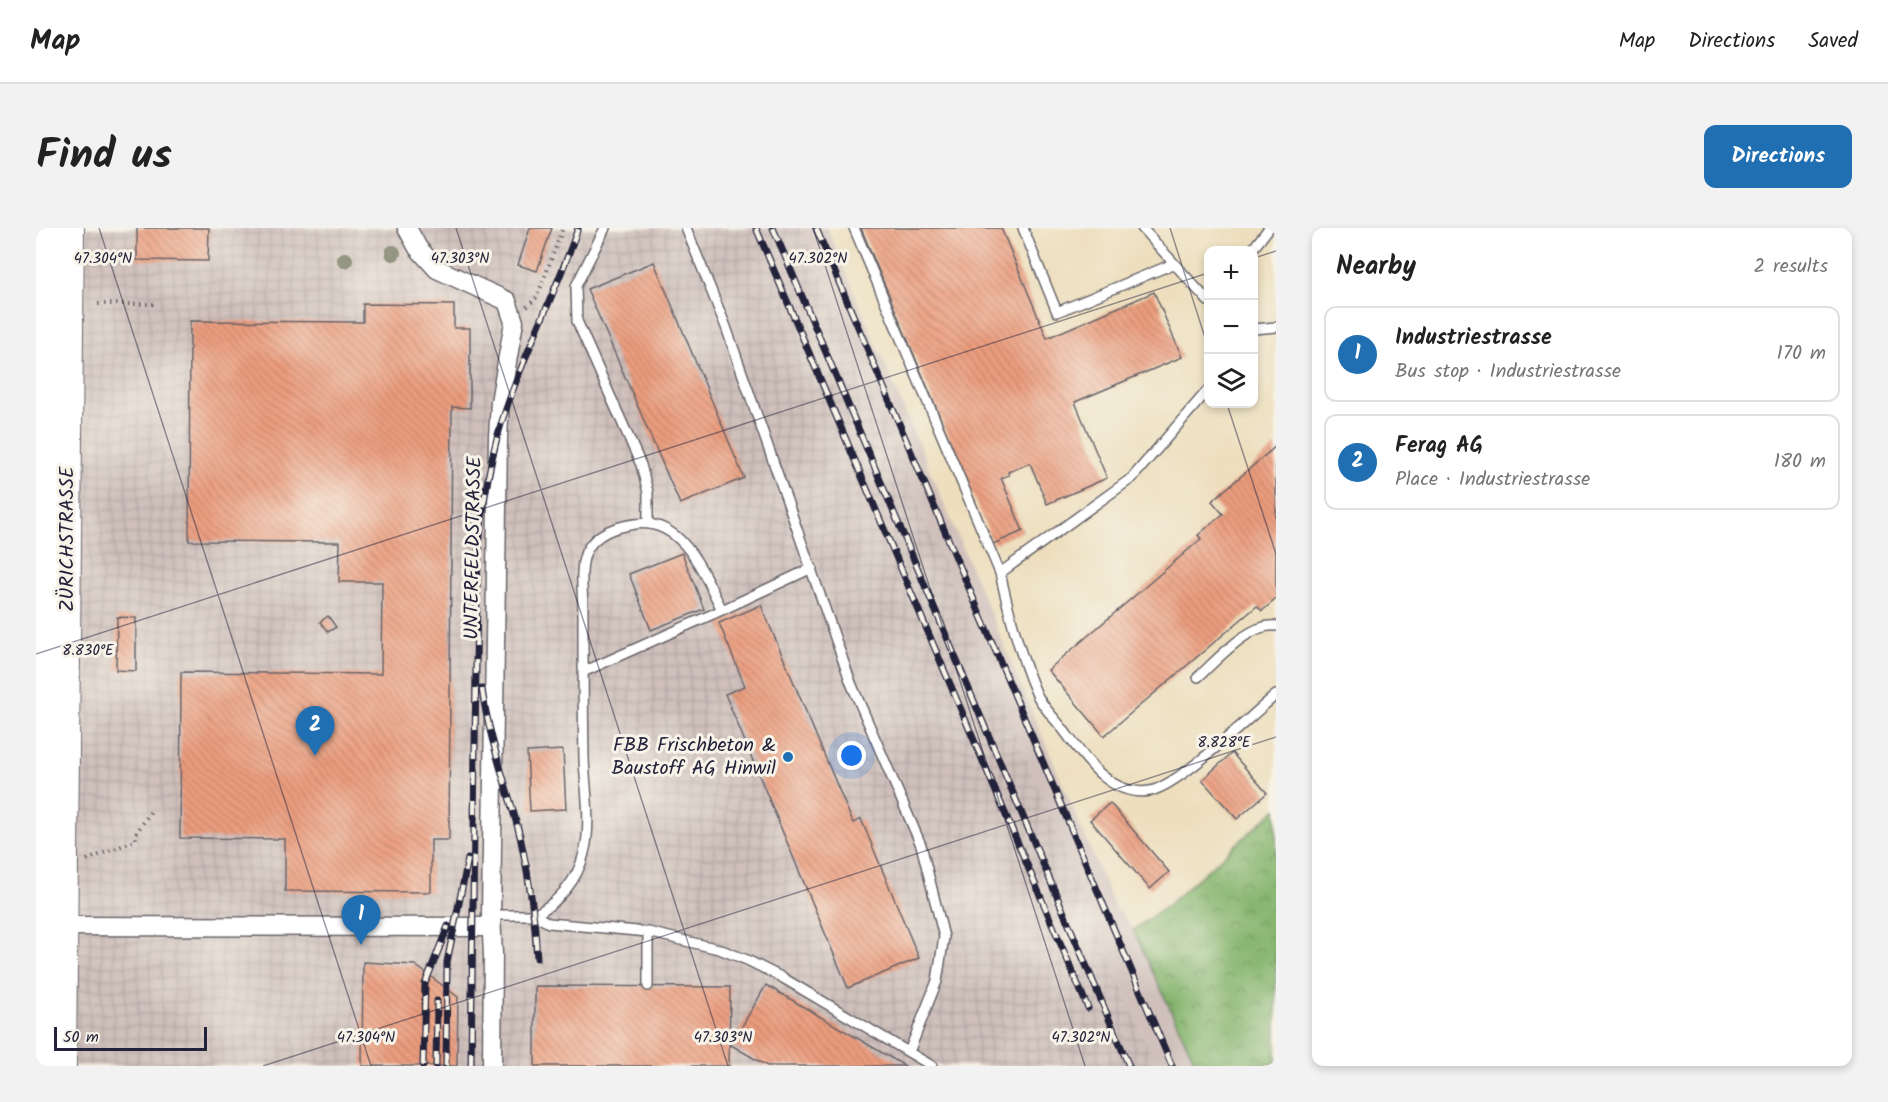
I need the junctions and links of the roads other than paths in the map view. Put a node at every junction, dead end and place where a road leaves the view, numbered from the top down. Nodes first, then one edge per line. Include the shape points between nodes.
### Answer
1 (48, 228) edge
2 (71, 228) edge
3 (408, 228) edge
4 (605, 228) edge
5 (686, 228) edge
6 (854, 228) edge
7 (1023, 228) edge
8 (1142, 228) edge
9 (1269, 228) edge
10 (1255, 246) edge
11 (1173, 264) junction
12 (1208, 300) edge
13 (1276, 327) edge
14 (1258, 329) edge
15 (1204, 396) edge
16 (648, 522) junction
17 (812, 568) junction
18 (1000, 573) junction
19 (722, 610) junction
20 (1276, 626) edge
21 (583, 672) junction
22 (1198, 677) dead end
23 (1276, 694) edge
24 (534, 915) junction
25 (491, 921) junction
26 (38, 926) edge
27 (65, 926) junction
28 (648, 932) junction
29 (648, 987) dead end
30 (909, 1052) junction
31 (38, 1066) edge
32 (63, 1066) edge
33 (492, 1066) edge
34 (932, 1066) edge

1 - 26 main road, ZÜRICHSTRASSE
2 - 27 main road, ZÜRICHSTRASSE
3 - 25 street, UNTERFELDSTRASSE via 418,248 437,269 503,297 513,313 498,438
4 - 16 lane via 576,286 577,321 641,465 648,492
5 - 17 lane via 726,327
6 - 18 lane
7 - 11 lane via 1057,312
8 - 11 lane
9 - 10 lane
11 - 12 lane
13 - 14 lane
15 - 18 lane via 1132,478
16 - 19 lane via 676,535 693,554
16 - 21 lane via 617,526 596,538 585,554
17 - 19 lane
17 - 30 lane via 851,683 921,845 944,937 937,981
18 - 23 lane via 1009,614 1038,696 1089,764 1116,786 1150,791 1175,781
19 - 21 lane
20 - 22 lane via 1267,624 1251,630
21 - 24 lane via 587,836 584,854 565,890
24 - 25 lane
24 - 28 lane via 549,923
25 - 27 street
25 - 33 street, UNTERFELDSTRASSE
26 - 27 street
26 - 31 main road, ZÜRICHSTRASSE
27 - 32 main road, ZÜRICHSTRASSE
28 - 29 lane
28 - 30 lane via 747,960
30 - 34 lane

